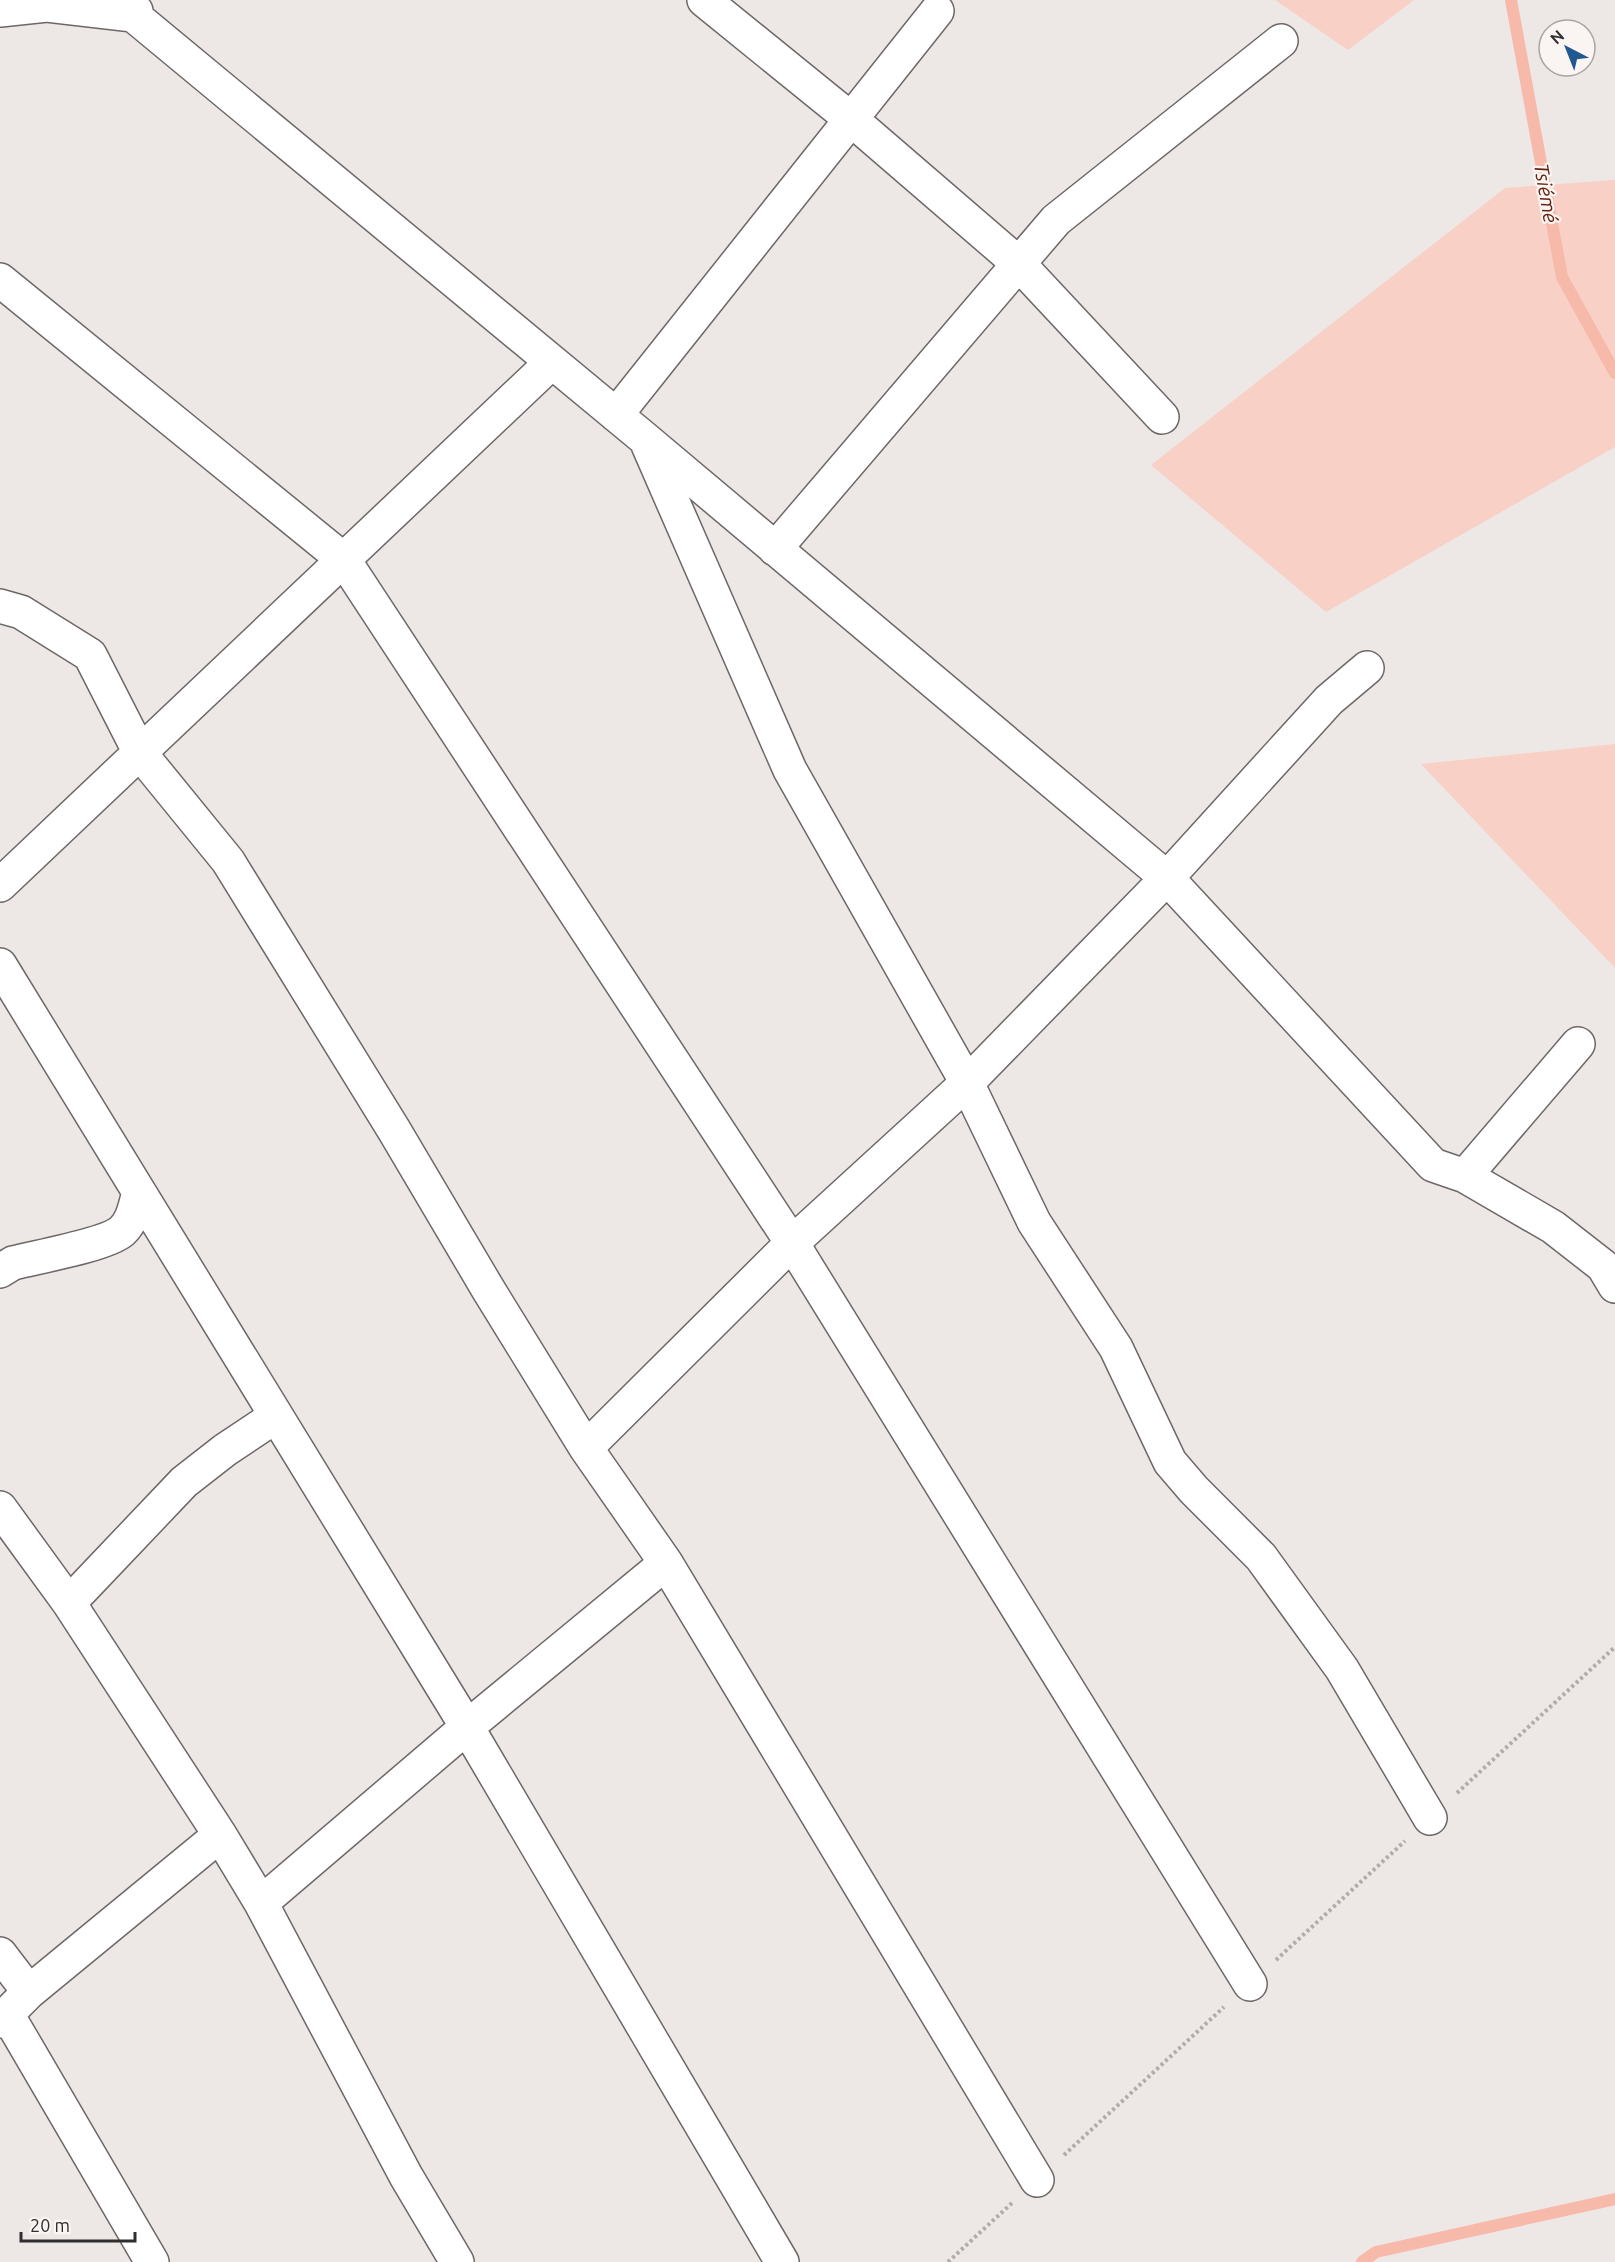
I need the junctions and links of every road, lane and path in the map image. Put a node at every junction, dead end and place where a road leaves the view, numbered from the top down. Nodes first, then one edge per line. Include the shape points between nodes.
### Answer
1 (704, 0) edge
2 (130, 5) edge
3 (0, 10) edge
4 (937, 11) dead end
5 (1281, 40) dead end
6 (852, 120) junction
7 (1019, 264) junction
8 (0, 280) edge
9 (552, 362) junction
10 (616, 415) junction
11 (1162, 417) dead end
12 (644, 438) junction
13 (775, 549) junction
14 (344, 560) junction
15 (0, 606) edge
16 (1367, 668) dead end
17 (140, 753) junction
18 (1167, 878) junction
19 (0, 885) edge
20 (0, 965) edge
21 (1578, 1044) dead end
22 (967, 1083) junction
23 (1465, 1176) junction
24 (139, 1192) junction
25 (792, 1243) junction
26 (0, 1271) edge
27 (1615, 1286) edge
28 (276, 1416) junction
29 (586, 1448) junction
30 (0, 1508) edge
31 (666, 1563) junction
32 (69, 1603) junction
33 (1615, 1647) edge
34 (466, 1727) junction
35 (1430, 1818) junction
36 (220, 1835) junction
37 (261, 1902) junction
38 (0, 1954) edge
39 (1250, 1983) junction
40 (12, 2009) edge
41 (1037, 2180) junction
42 (152, 2262) edge
43 (457, 2262) edge
44 (782, 2262) edge
45 (948, 2262) edge

1 - 6 street
2 - 3 street
2 - 9 street
4 - 6 street
5 - 7 street via 1056,220
6 - 7 street
6 - 10 street
7 - 11 street
7 - 13 street
8 - 14 street
9 - 10 street
9 - 14 street
10 - 12 street
12 - 13 street
12 - 22 street via 790,770
13 - 18 street
14 - 17 street
14 - 25 street
15 - 17 street via 21,612 90,655
16 - 18 street via 1329,700
17 - 19 street
17 - 29 street via 228,861
18 - 22 street
18 - 23 street via 1433,1165
20 - 24 street
21 - 23 street
22 - 25 street
22 - 35 street via 1034,1221 1116,1348 1170,1461 1261,1557 1342,1669
23 - 27 street via 1553,1227 1604,1266
24 - 26 street via 131,1219 121,1232 104,1240 12,1263
24 - 28 street
25 - 29 street
25 - 39 street
28 - 32 street via 184,1482
28 - 34 street
29 - 31 street
30 - 32 street
31 - 34 street
31 - 41 street
32 - 36 street
33 - 35 path
34 - 37 street
34 - 44 street
35 - 39 path
36 - 37 street
36 - 40 street
37 - 43 street via 406,2176
38 - 40 street
39 - 41 path
40 - 42 street
41 - 45 path

